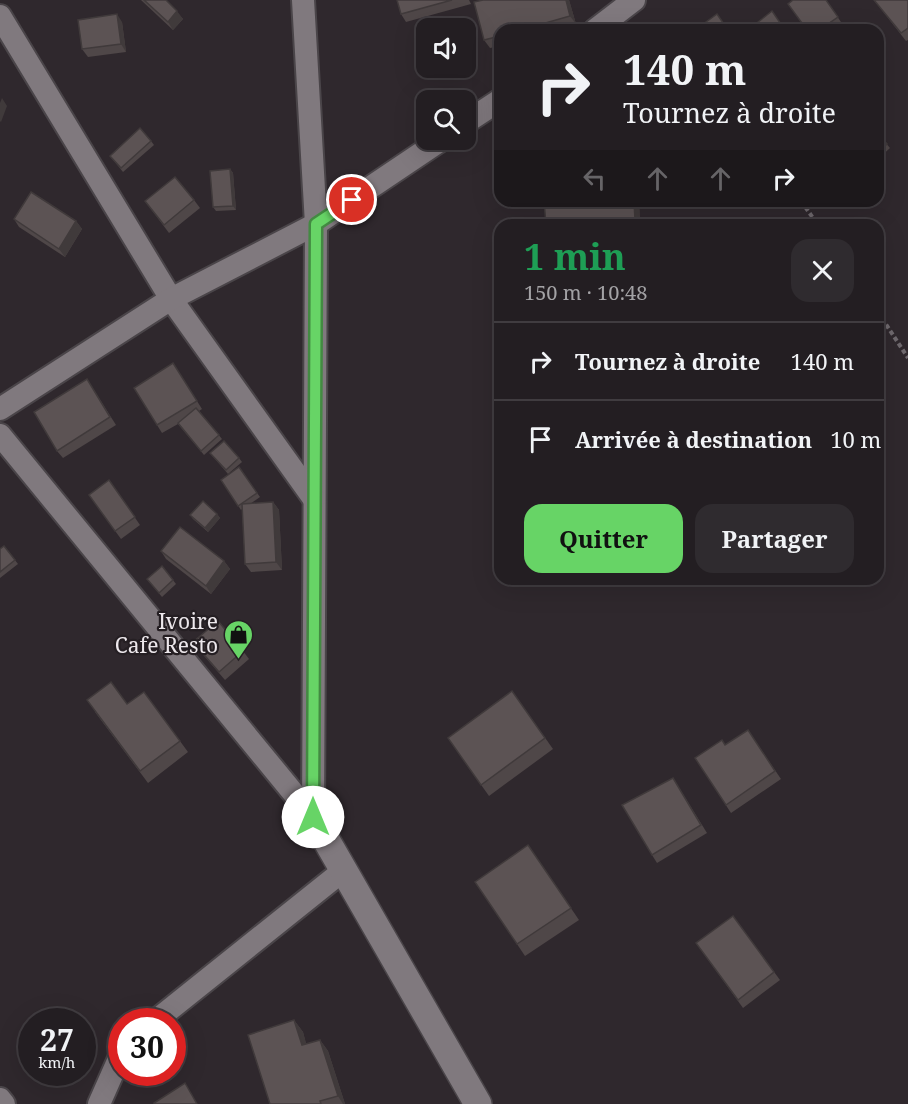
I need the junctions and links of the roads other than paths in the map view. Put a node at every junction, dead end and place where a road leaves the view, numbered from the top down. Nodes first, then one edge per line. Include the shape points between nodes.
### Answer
1 (303, 0) edge
2 (634, 0) edge
3 (0, 16) edge
4 (603, 24) edge
5 (494, 104) edge
6 (476, 116) edge
7 (426, 150) edge
8 (316, 224) junction
9 (171, 299) junction
10 (0, 409) edge
11 (0, 435) edge
12 (315, 500) junction
13 (313, 817) junction
14 (344, 870) junction
15 (172, 1008) edge
16 (108, 1084) edge
17 (0, 1099) edge
18 (4, 1104) edge
19 (99, 1104) edge
20 (478, 1104) edge

1 - 8 street
2 - 4 street
3 - 9 street
5 - 6 street
7 - 8 street
8 - 9 street
8 - 12 street
9 - 10 street
9 - 12 street
11 - 13 street
12 - 13 street
13 - 14 street
14 - 15 street
14 - 20 street
16 - 19 street
17 - 18 street

